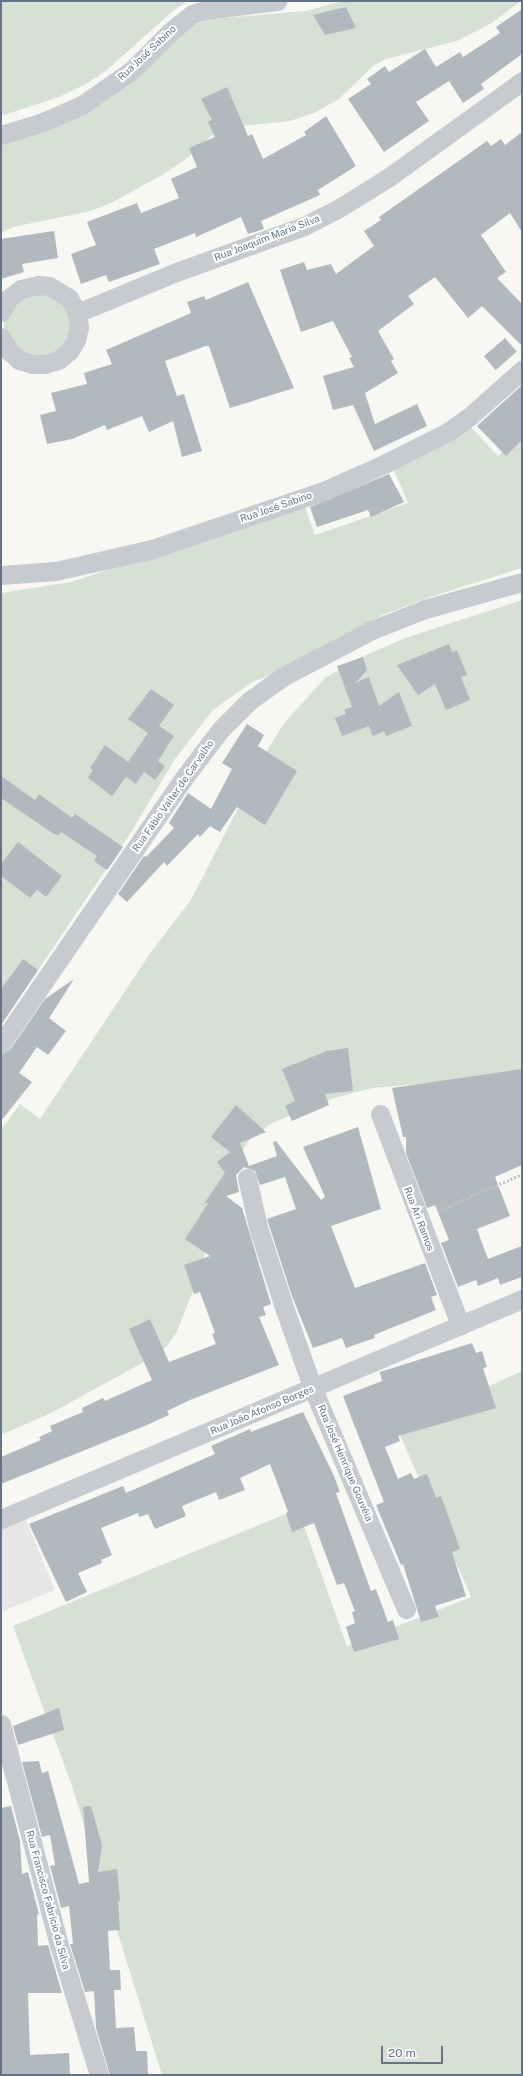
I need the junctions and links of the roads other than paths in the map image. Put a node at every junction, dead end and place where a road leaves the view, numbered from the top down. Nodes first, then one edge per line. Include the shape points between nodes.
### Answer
1 (277, 1) edge
2 (522, 81) edge
3 (1, 134) edge
4 (1, 312) edge
5 (77, 313) junction
6 (1, 337) edge
7 (522, 370) edge
8 (1, 575) edge
9 (522, 582) edge
10 (1, 1044) edge
11 (380, 1114) dead end
12 (247, 1178) dead end
13 (522, 1299) edge
14 (460, 1325) junction
15 (314, 1389) junction
16 (1, 1519) edge
17 (406, 1609) dead end
18 (1, 1724) edge
19 (99, 2075) edge

1 - 3 street, Rua José Sabino via 192,14 132,70 82,105 43,122
2 - 5 street, Rua Joaquim Maria Silva via 389,177 336,210 304,226 179,271
4 - 5 street via 16,292 38,285 55,288 64,294
5 - 6 street via 79,326 76,340 69,351 52,362 39,365 19,360 9,351
7 - 8 street, Rua José Sabino via 448,432 326,490 152,549 56,571
9 - 10 street, Rua Fábio Valter de Carvalho via 425,609 372,630 284,676 258,693 233,716 183,778
11 - 14 street, Rua Ari Ramos
12 - 15 street, Rua José Henrique Gouvêia via 271,1271
13 - 14 street, Rua João Afonso Borges
14 - 15 street, Rua João Afonso Borges
15 - 16 street, Rua João Afonso Borges
15 - 17 street, Rua José Henrique Gouvêia
18 - 19 street, Rua Francisco Fabrício da Silva via 59,1945

